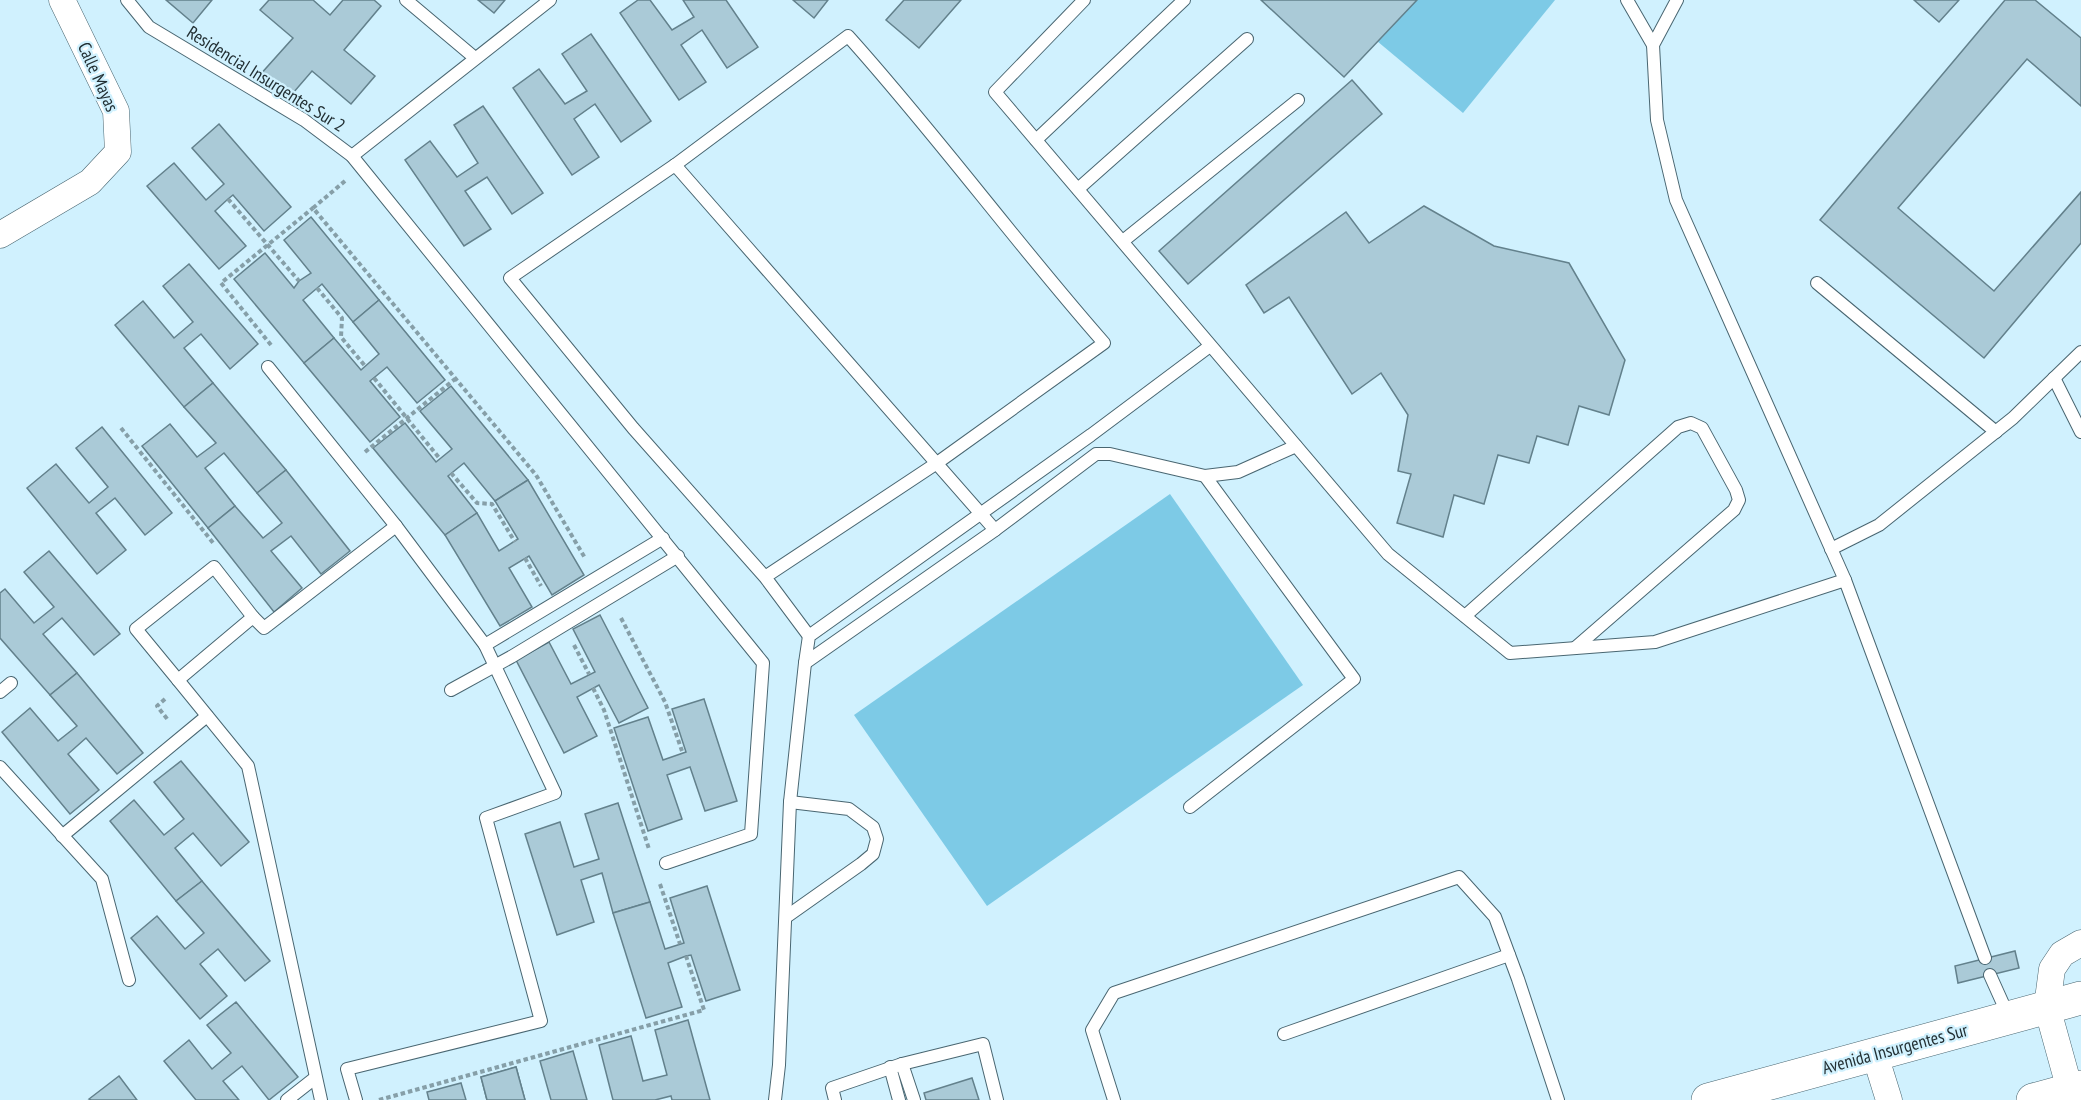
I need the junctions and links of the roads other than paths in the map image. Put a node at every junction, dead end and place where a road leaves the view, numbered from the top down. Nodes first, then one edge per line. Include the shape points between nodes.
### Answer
1 (62, 0) edge
2 (126, 0) edge
3 (406, 0) edge
4 (550, 0) edge
5 (1084, 0) edge
6 (1184, 0) edge
7 (1627, 0) edge
8 (1677, 0) edge
9 (1246, 39) dead end
10 (1653, 45) junction
11 (475, 58) junction
12 (1298, 100) dead end
13 (1036, 140) junction
14 (352, 156) junction
15 (675, 165) junction
16 (1078, 189) junction
17 (0, 235) edge
18 (1123, 241) junction
19 (1817, 283) dead end
20 (1210, 346) junction
21 (2081, 352) edge
22 (268, 368) dead end
23 (2054, 378) junction
24 (1996, 432) junction
25 (2081, 432) edge
26 (1083, 440) junction
27 (1296, 446) junction
28 (1096, 454) junction
29 (937, 463) junction
30 (1205, 476) junction
31 (982, 513) junction
32 (396, 526) junction
33 (994, 530) junction
34 (663, 538) junction
35 (1831, 549) junction
36 (678, 556) junction
37 (765, 577) junction
38 (1845, 580) junction
39 (1465, 616) junction
40 (253, 617) junction
41 (809, 636) junction
42 (485, 645) junction
43 (1575, 648) junction
44 (805, 663) junction
45 (495, 666) junction
46 (178, 680) junction
47 (11, 684) dead end
48 (451, 690) dead end
49 (0, 692) edge
50 (207, 716) junction
51 (0, 766) edge
52 (790, 802) junction
53 (1190, 807) dead end
54 (62, 836) junction
55 (666, 863) dead end
56 (786, 917) junction
57 (2081, 944) edge
58 (1509, 956) junction
59 (1984, 958) dead end
60 (1990, 975) dead end
61 (129, 980) dead end
62 (2081, 998) edge
63 (2047, 1007) junction
64 (2009, 1017) junction
65 (1284, 1034) dead end
66 (1875, 1055) junction
67 (896, 1065) junction
68 (315, 1078) junction
69 (2075, 1088) edge
70 (287, 1100) edge
71 (321, 1100) edge
72 (356, 1100) edge
73 (775, 1100) edge
74 (835, 1100) edge
75 (899, 1100) edge
76 (914, 1100) edge
77 (997, 1100) edge
78 (1114, 1100) edge
79 (1558, 1100) edge
80 (1708, 1100) edge
81 (1889, 1100) edge
82 (2033, 1100) edge

1 - 17 street, Calle Mayas via 116,111 118,152 90,182
2 - 14 lane, Residencial Insurgentes Sur 2 via 149,27 304,120
3 - 11 lane
4 - 11 lane, Residencial Insurgentes Sur 2
5 - 13 lane via 995,92
6 - 13 lane
7 - 10 lane
8 - 10 lane
9 - 16 lane
10 - 35 lane via 1657,120 1676,200
11 - 14 lane, Residencial Insurgentes Sur 2
12 - 18 lane
13 - 16 lane
14 - 34 lane
15 - 29 lane
15 - 29 lane via 848,36 886,78 1104,343
15 - 37 lane via 510,278 633,428
16 - 18 lane
18 - 20 lane
19 - 24 lane
20 - 26 lane
20 - 27 lane
21 - 23 lane
22 - 32 lane
23 - 24 lane
23 - 25 lane
24 - 35 lane via 1880,525
26 - 28 lane
26 - 31 lane
27 - 30 lane via 1238,471
27 - 39 lane via 1388,554
28 - 30 lane
28 - 33 lane
29 - 31 lane
29 - 37 lane
30 - 53 lane via 1354,679
31 - 33 lane
31 - 41 lane
32 - 40 lane via 264,628
32 - 42 lane
33 - 44 lane
34 - 36 lane
34 - 42 lane
35 - 38 lane
36 - 45 lane
36 - 55 lane via 763,663 751,834
37 - 41 lane
38 - 43 lane via 1655,642
38 - 59 lane
39 - 43 lane via 1510,653
39 - 43 lane via 1677,427 1691,423 1702,428 1737,490 1739,500 1734,510
40 - 46 lane
40 - 46 lane via 214,567 136,629
41 - 44 lane
42 - 45 lane
44 - 52 lane
45 - 48 lane
45 - 72 lane via 555,793 486,818 541,1021 347,1069
46 - 50 lane
47 - 49 lane
50 - 54 lane
50 - 68 lane via 248,766
51 - 54 lane
52 - 56 lane
52 - 56 lane via 849,809 873,827 877,839 873,854
54 - 61 lane via 102,879
56 - 73 lane
57 - 63 street via 2062,954 2052,969
58 - 65 lane
58 - 78 lane via 1495,917 1460,877 1114,993 1092,1030
58 - 79 lane
60 - 64 lane
62 - 63 main road, Avenida Insurgentes Sur
63 - 64 main road, Avenida Insurgentes Sur
63 - 69 street
64 - 66 main road, Avenida Insurgentes Sur
66 - 80 main road, Avenida Insurgentes Sur
66 - 81 street
67 - 74 lane via 832,1088
67 - 75 lane
67 - 76 lane
67 - 77 lane via 983,1044
68 - 70 lane
68 - 71 lane
69 - 82 main road

